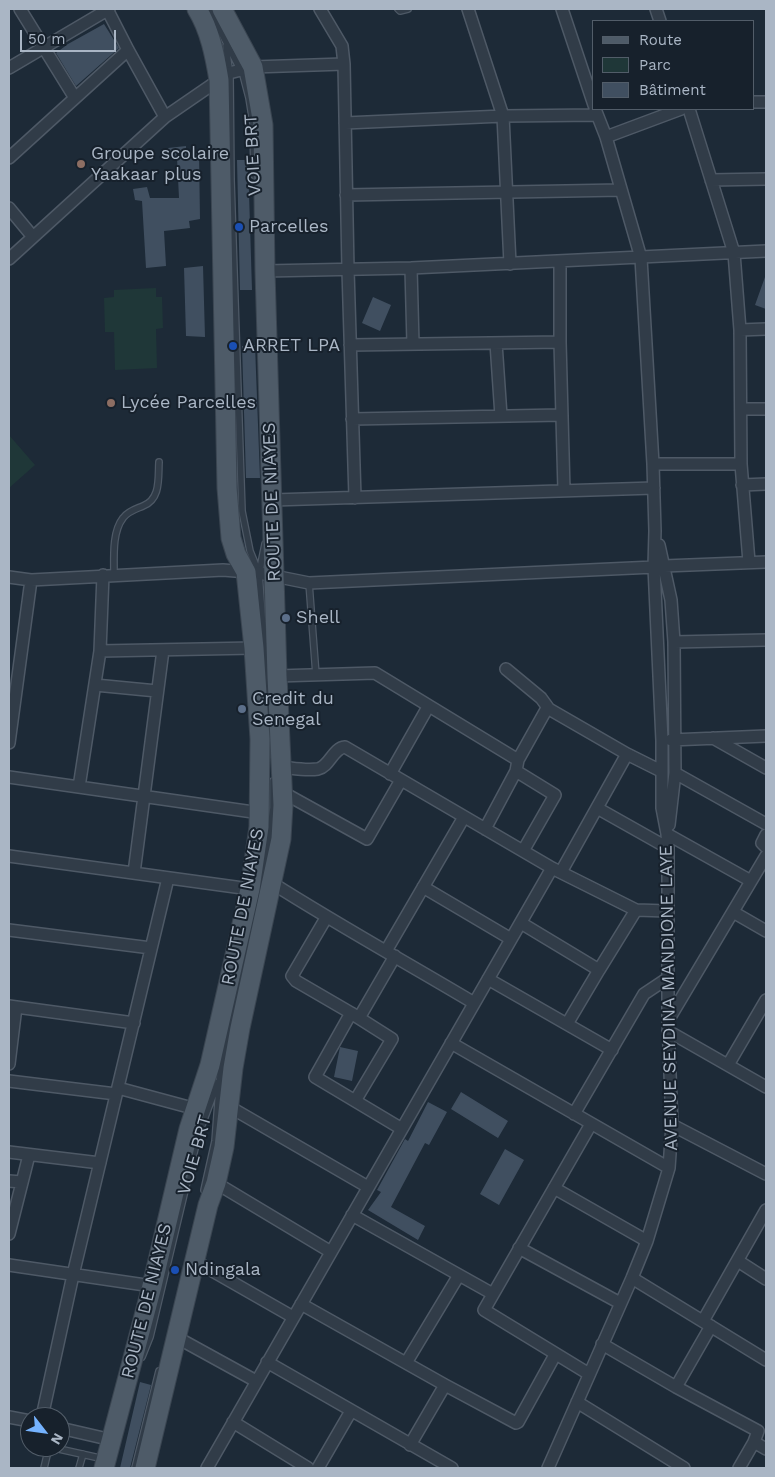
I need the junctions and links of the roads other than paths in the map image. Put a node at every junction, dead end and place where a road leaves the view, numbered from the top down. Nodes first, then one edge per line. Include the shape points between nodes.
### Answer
1 (20, 9) edge
2 (108, 9) edge
3 (198, 9) edge
4 (209, 9) edge
5 (222, 9) edge
6 (320, 9) edge
7 (398, 9) edge
8 (408, 9) edge
9 (468, 9) edge
10 (562, 9) edge
11 (225, 42) junction
12 (44, 47) junction
13 (128, 50) junction
14 (344, 64) junction
15 (9, 68) edge
16 (235, 72) junction
17 (75, 98) junction
18 (592, 101) edge
19 (595, 110) edge
20 (679, 110) edge
21 (689, 110) edge
22 (502, 116) junction
23 (166, 117) junction
24 (345, 123) junction
25 (606, 137) junction
26 (9, 158) edge
27 (766, 179) edge
28 (710, 180) junction
29 (255, 183) dead end
30 (621, 190) junction
31 (506, 191) junction
32 (346, 195) junction
33 (9, 208) edge
34 (33, 237) junction
35 (766, 251) edge
36 (734, 253) junction
37 (9, 258) edge
38 (641, 258) junction
39 (560, 261) junction
40 (510, 264) junction
41 (410, 268) junction
42 (348, 270) junction
43 (265, 271) junction
44 (259, 292) dead end
45 (766, 329) edge
46 (740, 330) junction
47 (560, 342) junction
48 (496, 343) junction
49 (413, 344) junction
50 (350, 345) junction
51 (742, 409) junction
52 (766, 409) edge
53 (562, 415) junction
54 (501, 416) junction
55 (352, 418) junction
56 (159, 462) dead end
57 (653, 464) junction
58 (741, 464) junction
59 (766, 484) edge
60 (742, 485) junction
61 (654, 488) junction
62 (564, 491) junction
63 (355, 498) junction
64 (273, 500) junction
65 (266, 523) dead end
66 (265, 538) dead end
67 (749, 562) junction
68 (766, 562) edge
69 (659, 566) junction
70 (260, 574) junction
71 (109, 575) junction
72 (9, 578) edge
73 (31, 580) junction
74 (310, 583) junction
75 (766, 640) edge
76 (674, 642) junction
77 (254, 648) junction
78 (163, 650) junction
79 (100, 651) junction
80 (506, 669) dead end
81 (316, 675) junction
82 (277, 676) junction
83 (94, 685) junction
84 (157, 691) junction
85 (428, 707) junction
86 (549, 709) junction
87 (270, 723) dead end
88 (766, 736) edge
89 (712, 737) junction
90 (676, 740) junction
91 (662, 741) junction
92 (9, 743) edge
93 (627, 754) junction
94 (517, 765) junction
95 (766, 768) edge
96 (277, 769) junction
97 (661, 771) junction
98 (675, 773) junction
99 (390, 774) junction
100 (9, 777) edge
101 (401, 780) junction
102 (79, 787) junction
103 (282, 792) junction
104 (144, 796) junction
105 (597, 808) junction
106 (260, 813) junction
107 (464, 817) junction
108 (766, 824) edge
109 (485, 830) junction
110 (667, 834) junction
111 (766, 835) edge
112 (766, 847) edge
113 (668, 848) junction
114 (523, 851) junction
115 (9, 856) edge
116 (766, 856) edge
117 (557, 870) junction
118 (134, 873) junction
119 (168, 878) junction
120 (751, 882) junction
121 (272, 883) junction
122 (423, 887) junction
123 (250, 889) junction
124 (636, 910) junction
125 (668, 911) junction
126 (733, 912) junction
127 (326, 918) junction
128 (520, 923) junction
129 (9, 930) edge
130 (766, 931) edge
131 (511, 939) junction
132 (151, 948) junction
133 (391, 953) junction
134 (599, 970) junction
135 (668, 978) junction
136 (488, 979) junction
137 (474, 1003) junction
138 (764, 1006) edge
139 (12, 1007) edge
140 (355, 1016) junction
141 (134, 1023) junction
142 (567, 1024) junction
143 (668, 1026) junction
144 (451, 1043) junction
145 (612, 1050) junction
146 (9, 1064) edge
147 (728, 1065) junction
148 (220, 1075) junction
149 (9, 1081) edge
150 (766, 1087) edge
151 (117, 1091) junction
152 (355, 1101) junction
153 (228, 1106) junction
154 (196, 1109) junction
155 (574, 1114) junction
156 (591, 1124) junction
157 (672, 1125) junction
158 (402, 1129) junction
159 (9, 1152) edge
160 (29, 1155) junction
161 (100, 1163) junction
162 (669, 1168) junction
163 (766, 1174) edge
164 (9, 1180) edge
165 (22, 1182) junction
166 (216, 1183) junction
167 (368, 1187) junction
168 (554, 1188) junction
169 (766, 1210) edge
170 (352, 1215) junction
171 (9, 1234) edge
172 (647, 1241) junction
173 (519, 1248) junction
174 (331, 1252) junction
175 (195, 1261) junction
176 (738, 1261) junction
177 (9, 1266) edge
178 (73, 1275) junction
179 (459, 1275) junction
180 (632, 1278) junction
181 (766, 1279) edge
182 (152, 1286) junction
183 (492, 1294) junction
184 (620, 1303) junction
185 (301, 1304) junction
186 (293, 1317) junction
187 (707, 1324) junction
188 (172, 1343) junction
189 (602, 1344) junction
190 (556, 1354) junction
191 (141, 1360) dead end
192 (766, 1360) edge
193 (267, 1362) junction
194 (406, 1363) junction
195 (161, 1366) dead end
196 (138, 1368) dead end
197 (589, 1374) junction
198 (256, 1380) junction
199 (445, 1385) junction
200 (676, 1387) junction
201 (577, 1402) junction
202 (128, 1404) dead end
203 (44, 1407) edge
204 (351, 1411) junction
205 (233, 1422) junction
206 (70, 1430) edge
207 (112, 1440) junction
208 (754, 1442) junction
209 (410, 1444) junction
210 (766, 1450) edge
211 (83, 1454) junction
212 (105, 1464) edge
213 (44, 1468) edge
214 (78, 1468) edge
215 (135, 1468) edge
216 (145, 1468) edge
217 (207, 1468) edge
218 (308, 1468) edge
219 (318, 1468) edge
220 (452, 1468) edge
221 (548, 1468) edge
222 (684, 1468) edge
223 (739, 1468) edge

1 - 12 street
2 - 12 street
2 - 13 street
3 - 16 main road, ROUTE DE NIAYES via 210,42
4 - 11 lane, VOIE BRT
5 - 16 main road, ROUTE DE NIAYES
6 - 14 street via 342,46
7 - 8 lane
9 - 22 street
10 - 18 street
11 - 16 lane, VOIE BRT
11 - 16 lane, VOIE BRT
12 - 15 street
12 - 17 street
13 - 17 street
13 - 23 street
14 - 16 street
14 - 24 street
16 - 23 street
16 - 29 lane, VOIE BRT via 243,75 250,106
16 - 43 main road, ROUTE DE NIAYES via 263,125
16 - 70 main road, ROUTE DE NIAYES via 221,215 229,516 236,554
17 - 26 street
19 - 22 street
19 - 25 street
20 - 25 street
21 - 28 street
22 - 24 street
22 - 31 street
23 - 34 street
24 - 32 street
25 - 30 street
27 - 28 street
28 - 36 street
30 - 31 street
30 - 38 street
31 - 32 street
31 - 40 street
32 - 42 street
33 - 34 street
34 - 37 street
35 - 36 street
36 - 38 street
36 - 46 street
38 - 39 street
38 - 57 street
39 - 40 street
39 - 47 street
40 - 41 street
41 - 42 street
41 - 49 street
42 - 43 street
42 - 50 street
43 - 64 main road, ROUTE DE NIAYES
44 - 65 lane
45 - 46 street
46 - 51 street
47 - 48 street
47 - 53 street
48 - 49 street
48 - 54 street
49 - 50 street
50 - 55 street
51 - 52 street
51 - 58 street
53 - 54 street
53 - 62 street
54 - 55 street
55 - 63 street
56 - 71 lane via 157,493 150,504 131,510 122,518
57 - 58 street
57 - 61 street
58 - 60 street
59 - 60 street
60 - 67 street
61 - 62 street
61 - 69 street
62 - 63 street
63 - 64 street
64 - 70 main road, ROUTE DE NIAYES
66 - 70 lane
67 - 68 street
67 - 69 street
69 - 74 street
69 - 76 street via 671,600
69 - 91 street
70 - 71 street via 223,570
70 - 74 street
70 - 77 main road, ROUTE DE NIAYES
70 - 82 main road, ROUTE DE NIAYES
70 - 87 lane
71 - 73 street
71 - 79 street
72 - 73 street
73 - 92 street
74 - 81 lane
75 - 76 street
76 - 90 street
77 - 78 street
77 - 106 main road, ROUTE DE NIAYES via 260,740
78 - 79 street
78 - 84 street
79 - 83 street
80 - 86 street via 541,698
81 - 82 street
81 - 85 street via 374,673
82 - 96 main road, ROUTE DE NIAYES
83 - 84 street
83 - 102 street
84 - 104 street
85 - 94 street
85 - 99 street
86 - 93 street
86 - 94 street
88 - 89 street
89 - 90 street
89 - 95 street
90 - 91 street
90 - 98 street
91 - 97 street
93 - 97 street
93 - 105 street
94 - 109 street
94 - 114 street via 556,795
96 - 99 street via 319,769 337,750 345,747
96 - 103 main road, ROUTE DE NIAYES
96 - 148 lane, VOIE BRT via 268,844
97 - 110 street via 662,808
98 - 108 street
98 - 110 street
99 - 101 street
100 - 102 street
101 - 103 street via 368,839
101 - 107 street
102 - 104 street
103 - 121 main road, ROUTE DE NIAYES via 281,839
104 - 106 street
104 - 118 street
105 - 113 street
105 - 117 street
106 - 123 main road, ROUTE DE NIAYES
107 - 109 street
107 - 122 street
109 - 114 street
110 - 113 street, AVENUE SEYDINA MANDIONE LAYE
110 - 120 street
111 - 112 street via 762,844
113 - 125 street, AVENUE SEYDINA MANDIONE LAYE
114 - 117 street
115 - 118 street
116 - 120 street
117 - 124 street
117 - 128 street
118 - 119 street
119 - 123 street
119 - 132 street
120 - 126 street
121 - 127 street
121 - 153 main road, ROUTE DE NIAYES via 240,1028
122 - 131 street
122 - 133 street
123 - 154 main road, ROUTE DE NIAYES via 210,1065
124 - 125 street
124 - 134 street
125 - 135 street, AVENUE SEYDINA MANDIONE LAYE
126 - 130 street
126 - 143 street
127 - 133 street
127 - 140 street via 292,976
128 - 131 street
128 - 134 street
129 - 132 street
131 - 136 street
132 - 141 street
133 - 137 street
133 - 140 street
134 - 142 street
135 - 143 street, AVENUE SEYDINA MANDIONE LAYE
135 - 145 street via 644,994
136 - 137 street
136 - 142 street
137 - 144 street
138 - 147 street
139 - 141 street
139 - 146 street
140 - 152 street via 392,1039
140 - 152 street via 315,1076
141 - 151 street
142 - 145 street
143 - 147 street
143 - 157 street, AVENUE SEYDINA MANDIONE LAYE
144 - 155 street
144 - 158 street
145 - 155 street
147 - 150 street
148 - 188 lane, VOIE BRT via 215,1141
148 - 191 lane, VOIE BRT via 198,1136 150,1337
149 - 151 street
151 - 154 street
151 - 161 street
152 - 158 street
153 - 166 main road, ROUTE DE NIAYES
153 - 167 street
154 - 182 main road, ROUTE DE NIAYES
155 - 156 street
156 - 162 street
156 - 168 street
157 - 162 street, AVENUE SEYDINA MANDIONE LAYE
157 - 163 street
158 - 167 street
159 - 160 street
160 - 161 street
160 - 165 street
161 - 178 street
162 - 172 street, AVENUE SEYDINA MANDIONE LAYE
164 - 165 street
165 - 171 street
166 - 174 street
166 - 175 main road, ROUTE DE NIAYES
167 - 170 street
168 - 172 street
168 - 173 street
169 - 176 street
170 - 174 street
170 - 179 street
172 - 180 street, AVENUE SEYDINA MANDIONE LAYE
173 - 183 street
173 - 184 street
174 - 185 street
175 - 186 street
175 - 188 main road, ROUTE DE NIAYES
176 - 181 street
176 - 187 street
177 - 178 street
178 - 182 street
178 - 203 street
179 - 183 street
179 - 194 street
180 - 184 street, AVENUE SEYDINA MANDIONE LAYE
180 - 187 street
182 - 207 main road, ROUTE DE NIAYES
183 - 190 street via 484,1311
184 - 189 street, AVENUE SEYDINA MANDIONE LAYE
185 - 186 street
185 - 194 street
186 - 193 street
187 - 192 street
187 - 200 street
188 - 198 street
188 - 216 main road, ROUTE DE NIAYES
189 - 197 street, AVENUE SEYDINA MANDIONE LAYE
189 - 200 street
190 - 197 street
190 - 199 street via 516,1423
193 - 198 street
193 - 204 street
194 - 199 street
195 - 215 lane
196 - 202 lane
197 - 201 street, AVENUE SEYDINA MANDIONE LAYE
198 - 205 street
199 - 209 street
200 - 208 street via 756,1429 758,1433
201 - 221 street, AVENUE SEYDINA MANDIONE LAYE
201 - 222 street
204 - 209 street
204 - 219 street
205 - 217 street
205 - 218 street
206 - 207 street
207 - 212 main road, ROUTE DE NIAYES
208 - 210 street
208 - 223 street
209 - 220 street
211 - 212 lane
211 - 213 lane via 50,1447
211 - 214 lane

